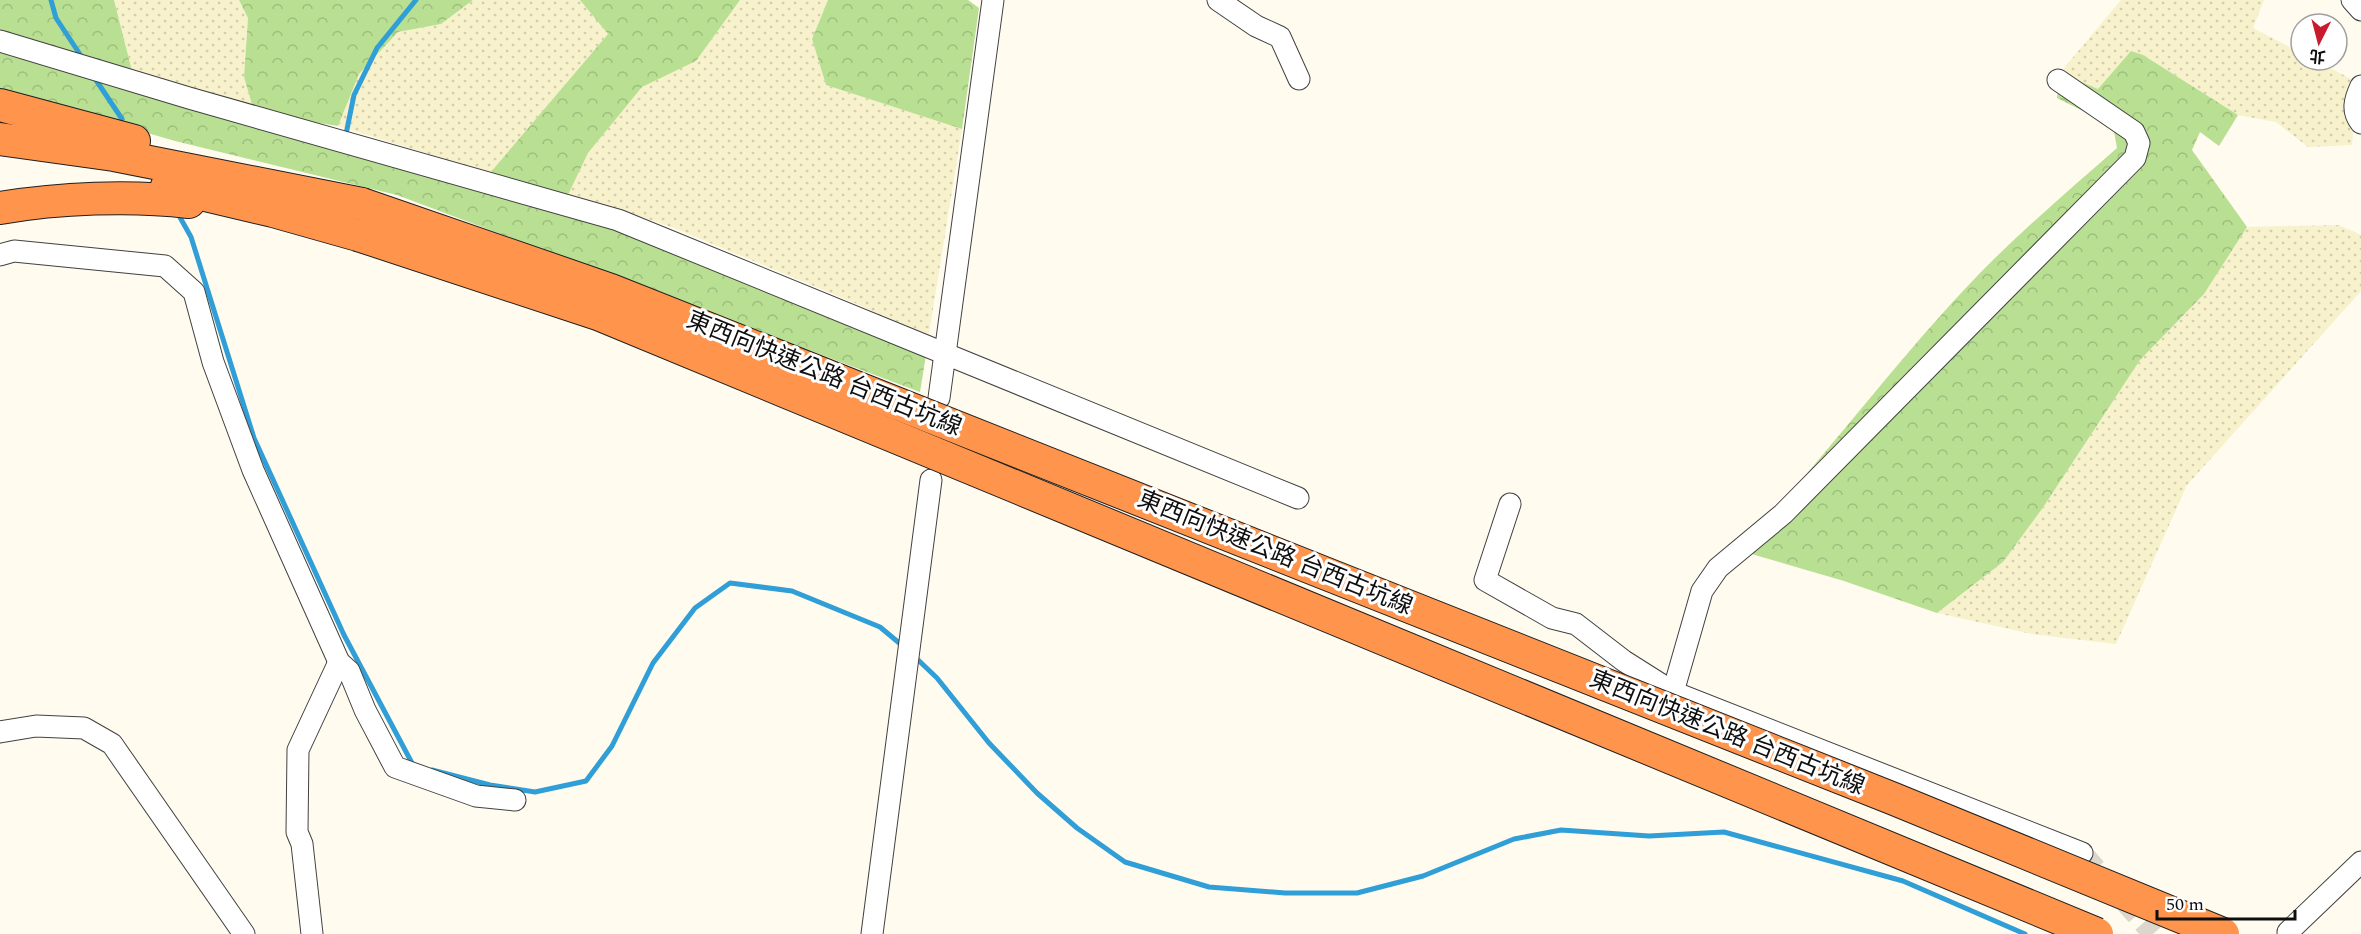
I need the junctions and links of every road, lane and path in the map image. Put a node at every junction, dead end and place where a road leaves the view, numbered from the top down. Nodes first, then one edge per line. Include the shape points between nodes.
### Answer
1 (993, 0) edge
2 (1218, 0) edge
3 (2352, 0) edge
4 (2361, 10) edge
5 (0, 41) edge
6 (1299, 79) dead end
7 (2058, 80) dead end
8 (2361, 86) edge
9 (0, 105) edge
10 (2361, 123) edge
11 (0, 139) edge
12 (0, 161) edge
13 (319, 195) junction
14 (0, 208) edge
15 (273, 211) junction
16 (0, 255) edge
17 (944, 354) junction
18 (939, 398) dead end
19 (931, 480) dead end
20 (1298, 498) dead end
21 (1510, 504) dead end
22 (339, 662) junction
23 (1673, 692) junction
24 (0, 732) edge
25 (515, 800) dead end
26 (2082, 853) tunnel mouth
27 (2361, 862) edge
28 (2288, 932) dead end
29 (244, 934) edge
30 (312, 934) edge
31 (872, 934) edge
32 (2097, 934) edge
33 (2223, 934) edge

1 - 17 street
2 - 6 street via 1280,37
3 - 4 street
5 - 17 street via 618,220
7 - 23 street via 2134,132 2139,143 2136,158 1783,514 1718,568 1702,591
8 - 10 street via 2355,99 2356,117
9 - 13 highway
11 - 13 highway via 114,155
12 - 15 highway via 102,171
13 - 33 highway, 東西向快速公路 台西古坑線, bridge via 362,204 622,294 1894,799
14 - 15 highway via 149,197
15 - 32 highway, 東西向快速公路 台西古坑線, bridge via 598,314
16 - 22 street via 14,251 165,266 194,292 213,362 253,470
17 - 18 street
17 - 20 street
19 - 31 street
21 - 23 street via 1485,580 1552,618 1576,624
22 - 25 street via 349,671 395,766 476,796
22 - 30 street via 298,750 297,832 302,844
23 - 26 street
24 - 29 street via 36,726 84,728 112,744
27 - 28 street

